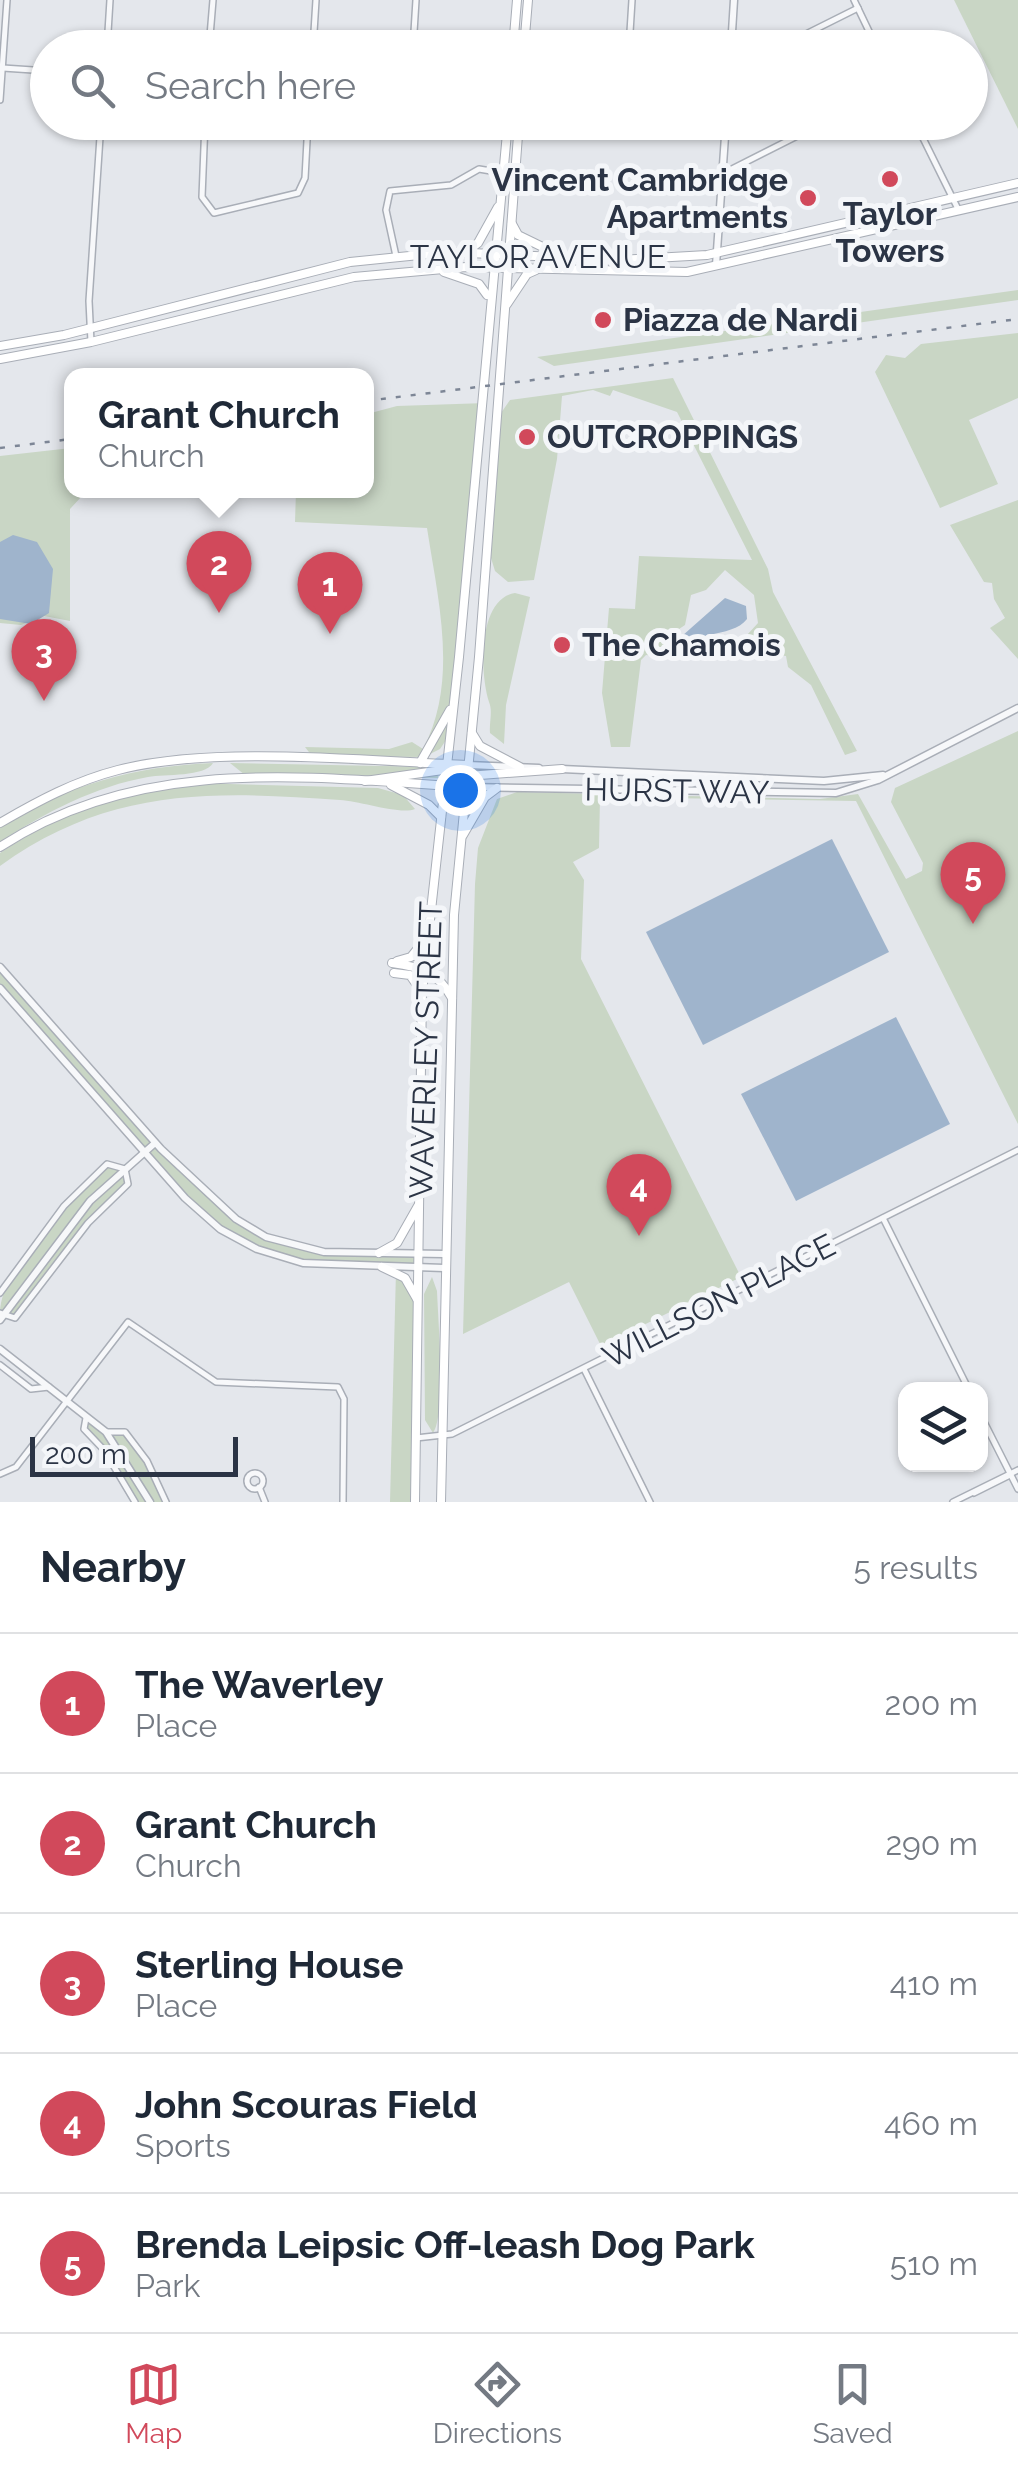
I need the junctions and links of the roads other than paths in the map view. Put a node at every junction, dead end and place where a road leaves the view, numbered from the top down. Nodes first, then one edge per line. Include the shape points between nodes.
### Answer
1 (7, 0) edge
2 (110, 0) edge
3 (213, 0) edge
4 (316, 0) edge
5 (416, 0) edge
6 (517, 0) edge
7 (528, 0) edge
8 (632, 0) edge
9 (734, 0) edge
10 (854, 0) edge
11 (858, 8) junction
12 (108, 30) edge
13 (210, 30) edge
14 (314, 30) edge
15 (414, 30) edge
16 (514, 30) edge
17 (526, 30) edge
18 (630, 30) edge
19 (732, 30) edge
20 (814, 30) edge
21 (869, 30) edge
22 (1, 68) edge
23 (30, 70) edge
24 (0, 100) edge
25 (101, 140) edge
26 (204, 140) edge
27 (306, 140) edge
28 (506, 140) edge
29 (518, 140) edge
30 (725, 140) edge
31 (789, 140) edge
32 (924, 140) edge
33 (502, 173) junction
34 (722, 174) junction
35 (1018, 183) edge
36 (1018, 197) edge
37 (952, 198) junction
38 (500, 203) junction
39 (958, 210) junction
40 (512, 223) junction
41 (466, 252) junction
42 (494, 252) junction
43 (509, 253) junction
44 (717, 253) junction
45 (396, 256) junction
46 (561, 256) junction
47 (716, 266) junction
48 (492, 267) junction
49 (508, 267) junction
50 (435, 269) junction
51 (538, 269) junction
52 (489, 300) junction
53 (505, 308) junction
54 (89, 328) junction
55 (92, 342) junction
56 (0, 346) edge
57 (0, 359) edge
58 (454, 701) junction
59 (1018, 708) edge
60 (472, 732) junction
61 (420, 763) junction
62 (468, 765) junction
63 (520, 767) junction
64 (444, 768) junction
65 (562, 769) junction
66 (884, 774) junction
67 (467, 781) junction
68 (360, 782) junction
69 (387, 783) junction
70 (443, 785) junction
71 (498, 788) junction
72 (441, 817) junction
73 (0, 823) edge
74 (461, 839) junction
75 (0, 847) edge
76 (427, 937) junction
77 (0, 966) edge
78 (424, 968) junction
79 (394, 973) dead end
80 (0, 988) edge
81 (422, 992) junction
82 (452, 999) junction
83 (156, 1143) junction
84 (1018, 1150) edge
85 (145, 1153) junction
86 (124, 1170) junction
87 (420, 1202) junction
88 (884, 1218) junction
89 (378, 1254) junction
90 (419, 1254) junction
91 (444, 1254) junction
92 (382, 1267) junction
93 (419, 1267) junction
94 (444, 1268) junction
95 (0, 1293) edge
96 (420, 1305) junction
97 (1, 1317) edge
98 (0, 1350) edge
99 (0, 1365) edge
100 (584, 1368) junction
101 (964, 1382) edge
102 (50, 1386) junction
103 (68, 1400) junction
104 (88, 1415) junction
105 (988, 1430) edge
106 (106, 1432) junction
107 (416, 1438) junction
108 (441, 1439) junction
109 (1018, 1470) edge
110 (0, 1474) edge
111 (1010, 1474) junction
112 (259, 1487) dead end
113 (1018, 1489) edge
114 (135, 1502) edge
115 (150, 1502) edge
116 (166, 1502) edge
117 (265, 1502) edge
118 (342, 1502) edge
119 (415, 1502) edge
120 (441, 1502) edge
121 (650, 1502) edge
122 (954, 1502) edge

1 - 22 street
2 - 12 street
3 - 13 street
4 - 14 street
5 - 15 street
6 - 16 main road
7 - 17 main road
8 - 18 street
9 - 19 street
10 - 11 street
11 - 20 street
11 - 21 street
22 - 23 street
22 - 24 street
25 - 54 street
26 - 27 street via 202,198 214,213 302,190
28 - 33 main road, WAVERLEY STREET
29 - 40 main road, WAVERLEY STREET
30 - 34 street
31 - 34 street
32 - 37 street
33 - 38 main road, WAVERLEY STREET
33 - 45 street via 479,169 451,185 390,191 386,210
34 - 44 street
35 - 37 main road, TAYLOR AVENUE
36 - 39 main road, TAYLOR AVENUE
37 - 39 street
37 - 44 main road, TAYLOR AVENUE
38 - 41 main road
38 - 42 main road, WAVERLEY STREET
39 - 47 main road, TAYLOR AVENUE
40 - 43 main road, WAVERLEY STREET
40 - 46 main road via 518,234
41 - 42 main road, TAYLOR AVENUE
41 - 45 main road, TAYLOR AVENUE
42 - 43 main road, TAYLOR AVENUE
42 - 48 main road, WAVERLEY STREET
43 - 46 main road, TAYLOR AVENUE
43 - 49 main road, WAVERLEY STREET
44 - 46 main road, TAYLOR AVENUE via 634,260
44 - 47 street
45 - 54 main road, TAYLOR AVENUE via 300,272
47 - 51 main road, TAYLOR AVENUE via 653,274
48 - 49 main road, TAYLOR AVENUE
48 - 50 main road, TAYLOR AVENUE
48 - 52 main road, WAVERLEY STREET
49 - 51 main road, TAYLOR AVENUE
49 - 53 main road, WAVERLEY STREET
50 - 52 main road via 478,284
50 - 55 main road, TAYLOR AVENUE via 317,283
51 - 53 main road
52 - 58 main road, WAVERLEY STREET
53 - 60 main road, WAVERLEY STREET
54 - 55 street
54 - 56 main road, TAYLOR AVENUE
55 - 57 main road, TAYLOR AVENUE
58 - 61 main road
58 - 64 main road, WAVERLEY STREET
59 - 66 street, HURST WAY
60 - 62 main road, WAVERLEY STREET
60 - 63 main road via 484,748
61 - 64 main road
61 - 73 main road via 156,762 77,783
62 - 63 street, HURST WAY
62 - 64 main road
62 - 67 main road, WAVERLEY STREET
63 - 65 street, HURST WAY
64 - 68 main road
64 - 70 main road, WAVERLEY STREET
65 - 66 street, HURST WAY via 824,781
65 - 67 main road
66 - 71 street, HURST WAY via 864,786 822,794
67 - 70 main road
67 - 71 street, HURST WAY
67 - 74 main road, WAVERLEY STREET
68 - 69 main road
68 - 75 main road via 145,785 63,811
69 - 70 main road
69 - 72 main road
70 - 72 main road, WAVERLEY STREET
71 - 74 main road via 486,796
72 - 76 main road, WAVERLEY STREET
74 - 82 main road, WAVERLEY STREET
76 - 78 main road, WAVERLEY STREET
76 - 78 main road via 411,958 392,962
77 - 83 street
78 - 81 main road, WAVERLEY STREET
78 - 82 main road via 440,978
79 - 81 main road via 410,974
80 - 85 street
81 - 87 main road, WAVERLEY STREET
82 - 91 main road, WAVERLEY STREET
83 - 85 street
83 - 89 street via 204,1193 266,1237 324,1252
84 - 88 street, WILLSON PLACE
85 - 86 street
85 - 92 street via 220,1229 257,1249 331,1266
86 - 95 street via 107,1164 64,1206
86 - 97 street via 90,1201
86 - 97 street via 128,1184 88,1223 16,1318
87 - 89 main road via 398,1243
87 - 90 main road, WAVERLEY STREET
88 - 100 street, WILLSON PLACE
88 - 101 street
89 - 90 street
90 - 91 street
90 - 93 main road, WAVERLEY STREET
91 - 94 main road, WAVERLEY STREET
92 - 93 street
92 - 96 main road via 406,1278
93 - 94 street
93 - 96 main road, WAVERLEY STREET
94 - 108 main road, WAVERLEY STREET
96 - 107 main road, WAVERLEY STREET
98 - 102 street
99 - 102 street via 31,1389
100 - 108 street, WILLSON PLACE
100 - 121 street
102 - 103 street
103 - 104 street
103 - 110 street via 13,1471
103 - 118 street via 128,1322 216,1382 338,1387 344,1399
104 - 106 street
104 - 114 street via 84,1428
105 - 111 street
106 - 115 street
106 - 116 street via 125,1432
107 - 108 street, WILLSON PLACE
107 - 119 main road, WAVERLEY STREET
108 - 120 main road, WAVERLEY STREET
109 - 111 street
111 - 113 street
111 - 122 street
112 - 117 street

